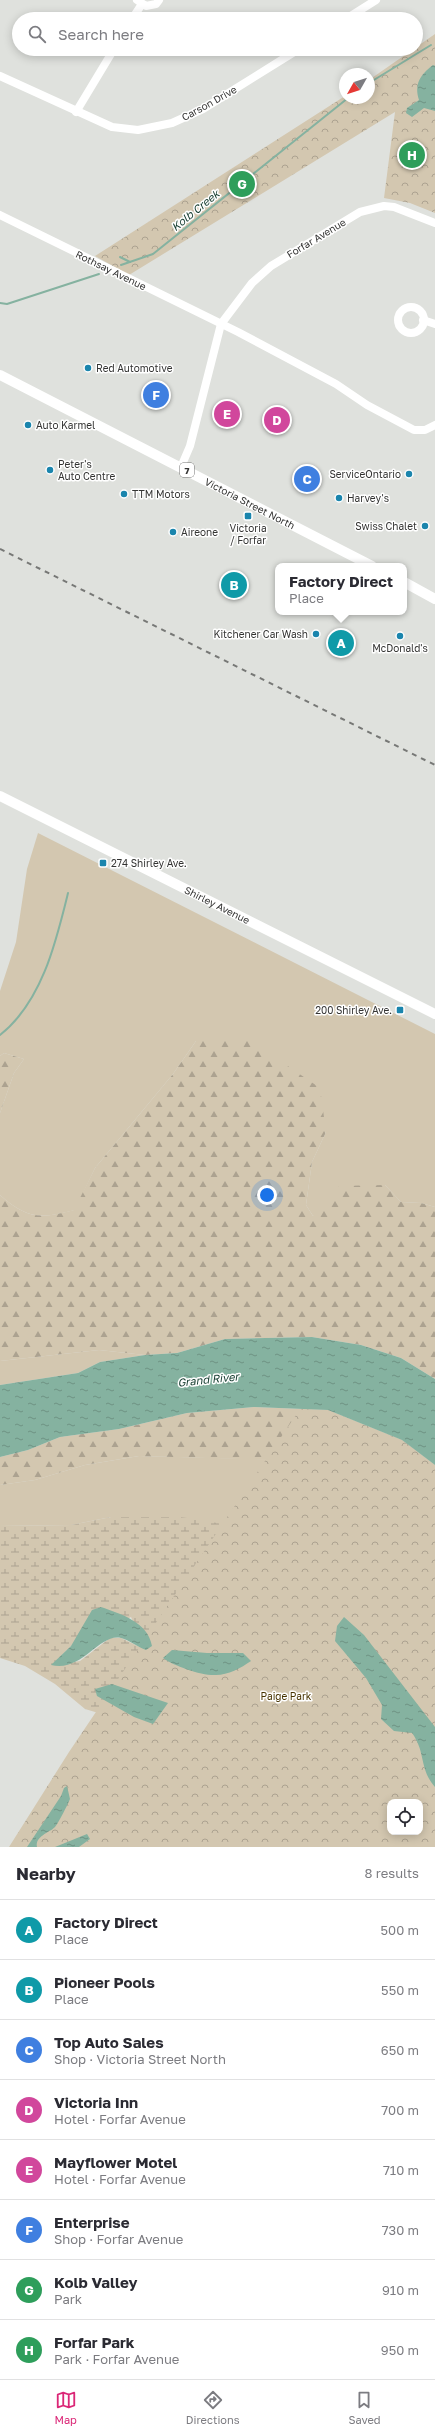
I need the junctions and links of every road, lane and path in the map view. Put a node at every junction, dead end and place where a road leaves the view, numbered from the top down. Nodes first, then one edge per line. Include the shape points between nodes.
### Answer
1 (159, 0) edge
2 (376, 0) edge
3 (140, 2) edge
4 (135, 12) edge
5 (357, 12) edge
6 (110, 56) edge
7 (288, 56) edge
8 (0, 76) edge
9 (76, 112) junction
10 (0, 215) edge
11 (435, 223) edge
12 (423, 320) dead end
13 (221, 324) junction
14 (435, 324) edge
15 (0, 375) edge
16 (435, 426) edge
17 (181, 467) junction
18 (366, 563) edge
19 (407, 584) edge
20 (435, 599) edge
21 (0, 796) edge
22 (435, 1014) edge

1 - 3 street via 151,6
2 - 5 street
3 - 4 street
6 - 9 street
7 - 9 street, Carson Drive via 203,108 172,123 138,130 112,128
8 - 9 street, Carson Drive
10 - 13 street, Rothsay Avenue
11 - 13 street, Forfar Avenue via 394,207 384,206 360,212 271,266 252,283
12 - 14 street
13 - 16 street via 336,384 367,405 414,430 425,430
13 - 17 street, Forfar Avenue via 190,446
15 - 17 main road, Victoria Street North / 7
17 - 18 main road, Victoria Street North / 7
19 - 20 main road
21 - 22 main road, Shirley Avenue

